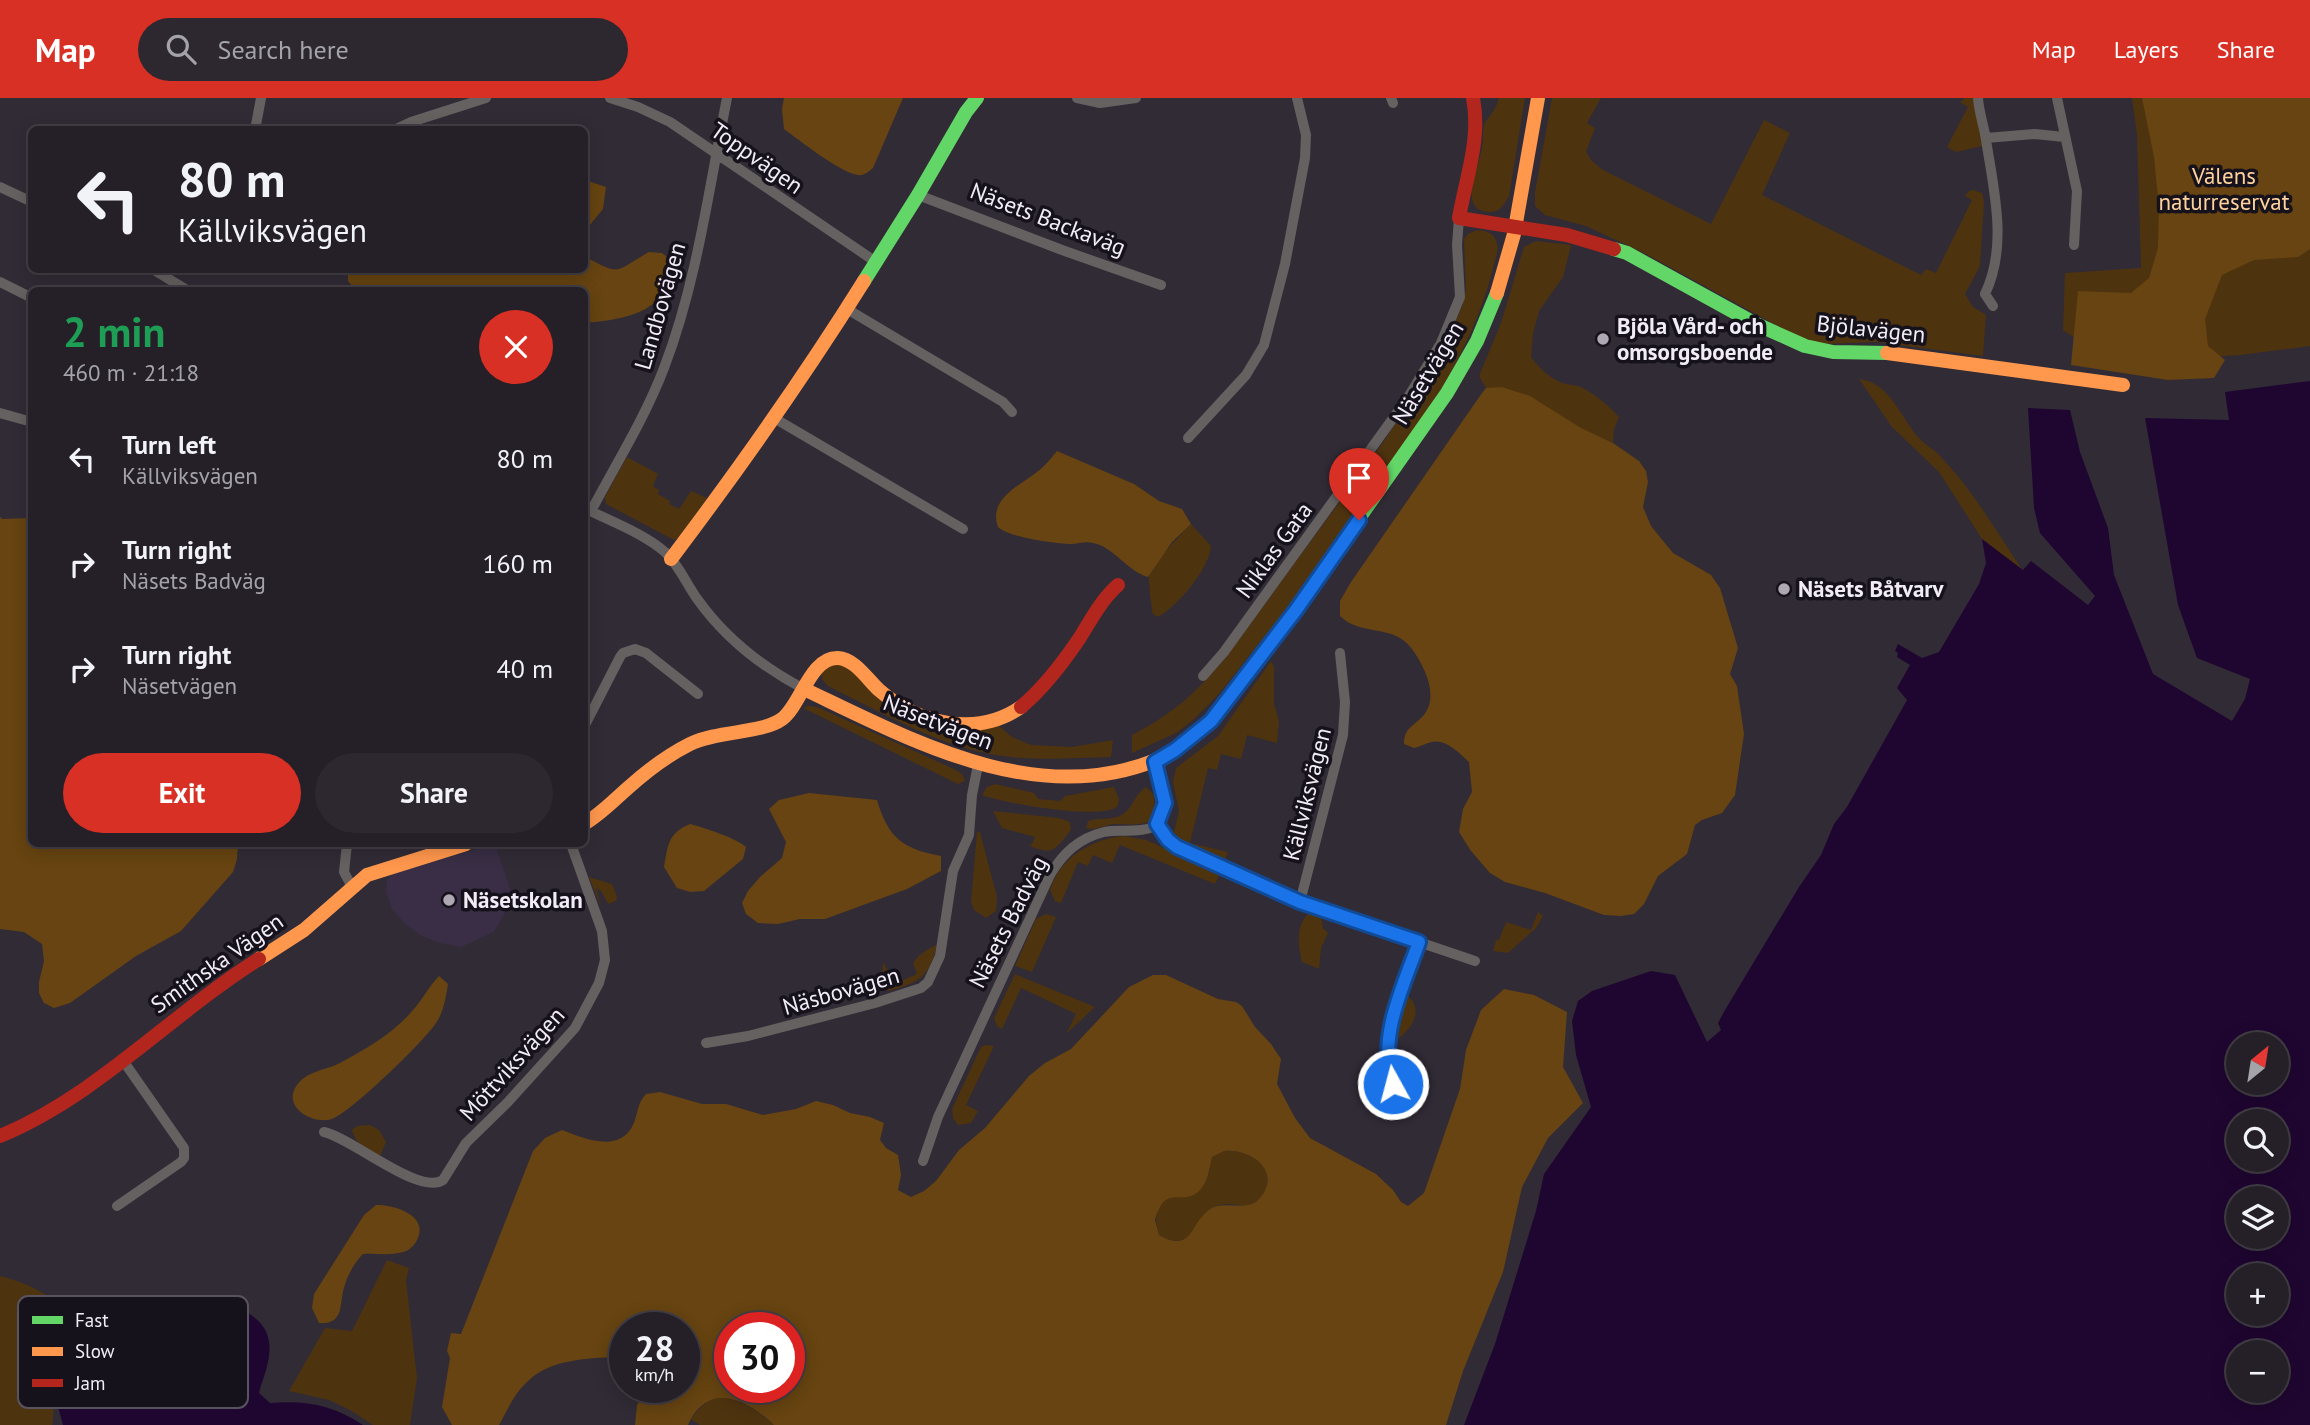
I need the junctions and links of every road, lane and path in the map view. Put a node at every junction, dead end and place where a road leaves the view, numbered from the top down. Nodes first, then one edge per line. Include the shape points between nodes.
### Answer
1 (261, 98) edge
2 (486, 98) edge
3 (610, 98) edge
4 (727, 98) edge
5 (977, 98) edge
6 (1077, 98) edge
7 (1136, 98) edge
8 (1297, 98) edge
9 (1473, 98) edge
10 (1538, 98) edge
11 (1978, 98) edge
12 (2057, 98) edge
13 (255, 126) edge
14 (406, 126) edge
15 (2064, 137) junction
16 (1986, 138) junction
17 (716, 153) junction
18 (0, 187) edge
19 (918, 195) junction
20 (28, 200) edge
21 (1459, 218) junction
22 (1514, 226) junction
23 (2074, 245) dead end
24 (876, 262) junction
25 (159, 273) edge
26 (0, 282) edge
27 (1161, 285) dead end
28 (182, 287) edge
29 (28, 296) edge
30 (1993, 306) dead end
31 (847, 309) junction
32 (2123, 385) dead end
33 (1012, 412) dead end
34 (0, 413) edge
35 (774, 418) junction
36 (28, 421) edge
37 (1188, 438) dead end
38 (588, 510) edge
39 (963, 529) dead end
40 (671, 559) junction
41 (1118, 585) dead end
42 (1340, 653) dead end
43 (1203, 676) dead end
44 (804, 689) junction
45 (698, 694) dead end
46 (588, 719) edge
47 (1155, 762) junction
48 (978, 765) junction
49 (588, 821) edge
50 (1157, 824) junction
51 (346, 847) edge
52 (456, 847) edge
53 (572, 847) edge
54 (352, 887) junction
55 (1300, 902) junction
56 (1419, 942) junction
57 (1475, 961) dead end
58 (706, 1043) dead end
59 (122, 1059) junction
60 (1398, 1093) dead end
61 (324, 1132) dead end
62 (0, 1136) edge
63 (923, 1161) dead end
64 (117, 1206) dead end

1 - 13 street
2 - 14 street
3 - 17 street, Toppvägen via 670,122
4 - 17 street, Landbovägen
5 - 19 street
6 - 7 street via 1100,103
8 - 37 street via 1307,135 1305,158 1264,345 1246,374
9 - 21 street via 1476,133
10 - 22 street, Näsetvägen
11 - 16 street
12 - 15 street
15 - 16 street via 2022,134
15 - 23 street via 2077,191
16 - 30 street via 1997,237 1994,275 1985,294
17 - 24 street, Toppvägen
17 - 38 street, Landbovägen via 694,267 664,367
18 - 20 street
19 - 24 street
19 - 27 street, Näsets Backaväg
21 - 22 street, Bjölavägen
21 - 43 street, Niklas Gata via 1460,298 1427,368
22 - 32 street, Bjölavägen via 1628,253 1805,346 1833,352 1898,353
22 - 47 street, Näsetvägen via 1491,309 1453,384 1226,703 1196,735
24 - 31 street
25 - 28 street
26 - 29 street
31 - 33 street via 1003,402
31 - 35 street
34 - 36 street
35 - 39 street
35 - 40 street
38 - 40 street via 656,545
40 - 44 street via 731,639 779,677
41 - 44 street via 1037,694 989,725 965,726 922,716 884,695 844,659 819,665
42 - 55 street, Källviksvägen via 1343,736
44 - 48 street, Näsetvägen via 914,741
44 - 49 street via 793,709 778,722 701,739 650,771
45 - 46 street via 646,653 632,650 623,653 615,665
47 - 48 street, Näsetvägen via 1093,777 1061,778
47 - 50 street via 1165,803
48 - 58 street, Näsbovägen via 969,835 953,871 940,956 928,982 868,1005
50 - 55 street, Källviksvägen via 1177,847
50 - 63 street, Näsets Badväg via 1147,830 1090,837 1057,863 938,1117
51 - 54 street via 344,872
52 - 54 street, Smithska Vägen via 376,870
53 - 61 street, Möttviksvägen via 599,918 605,948 599,984 565,1039 466,1143 443,1180 428,1183 388,1166 337,1134
54 - 59 street, Smithska Vägen via 304,930 230,978
55 - 56 street, Källviksvägen
56 - 57 street, Källviksvägen
56 - 60 street via 1389,1040 1389,1073
59 - 62 street, Smithska Vägen via 77,1094
59 - 64 street via 185,1154 181,1162

